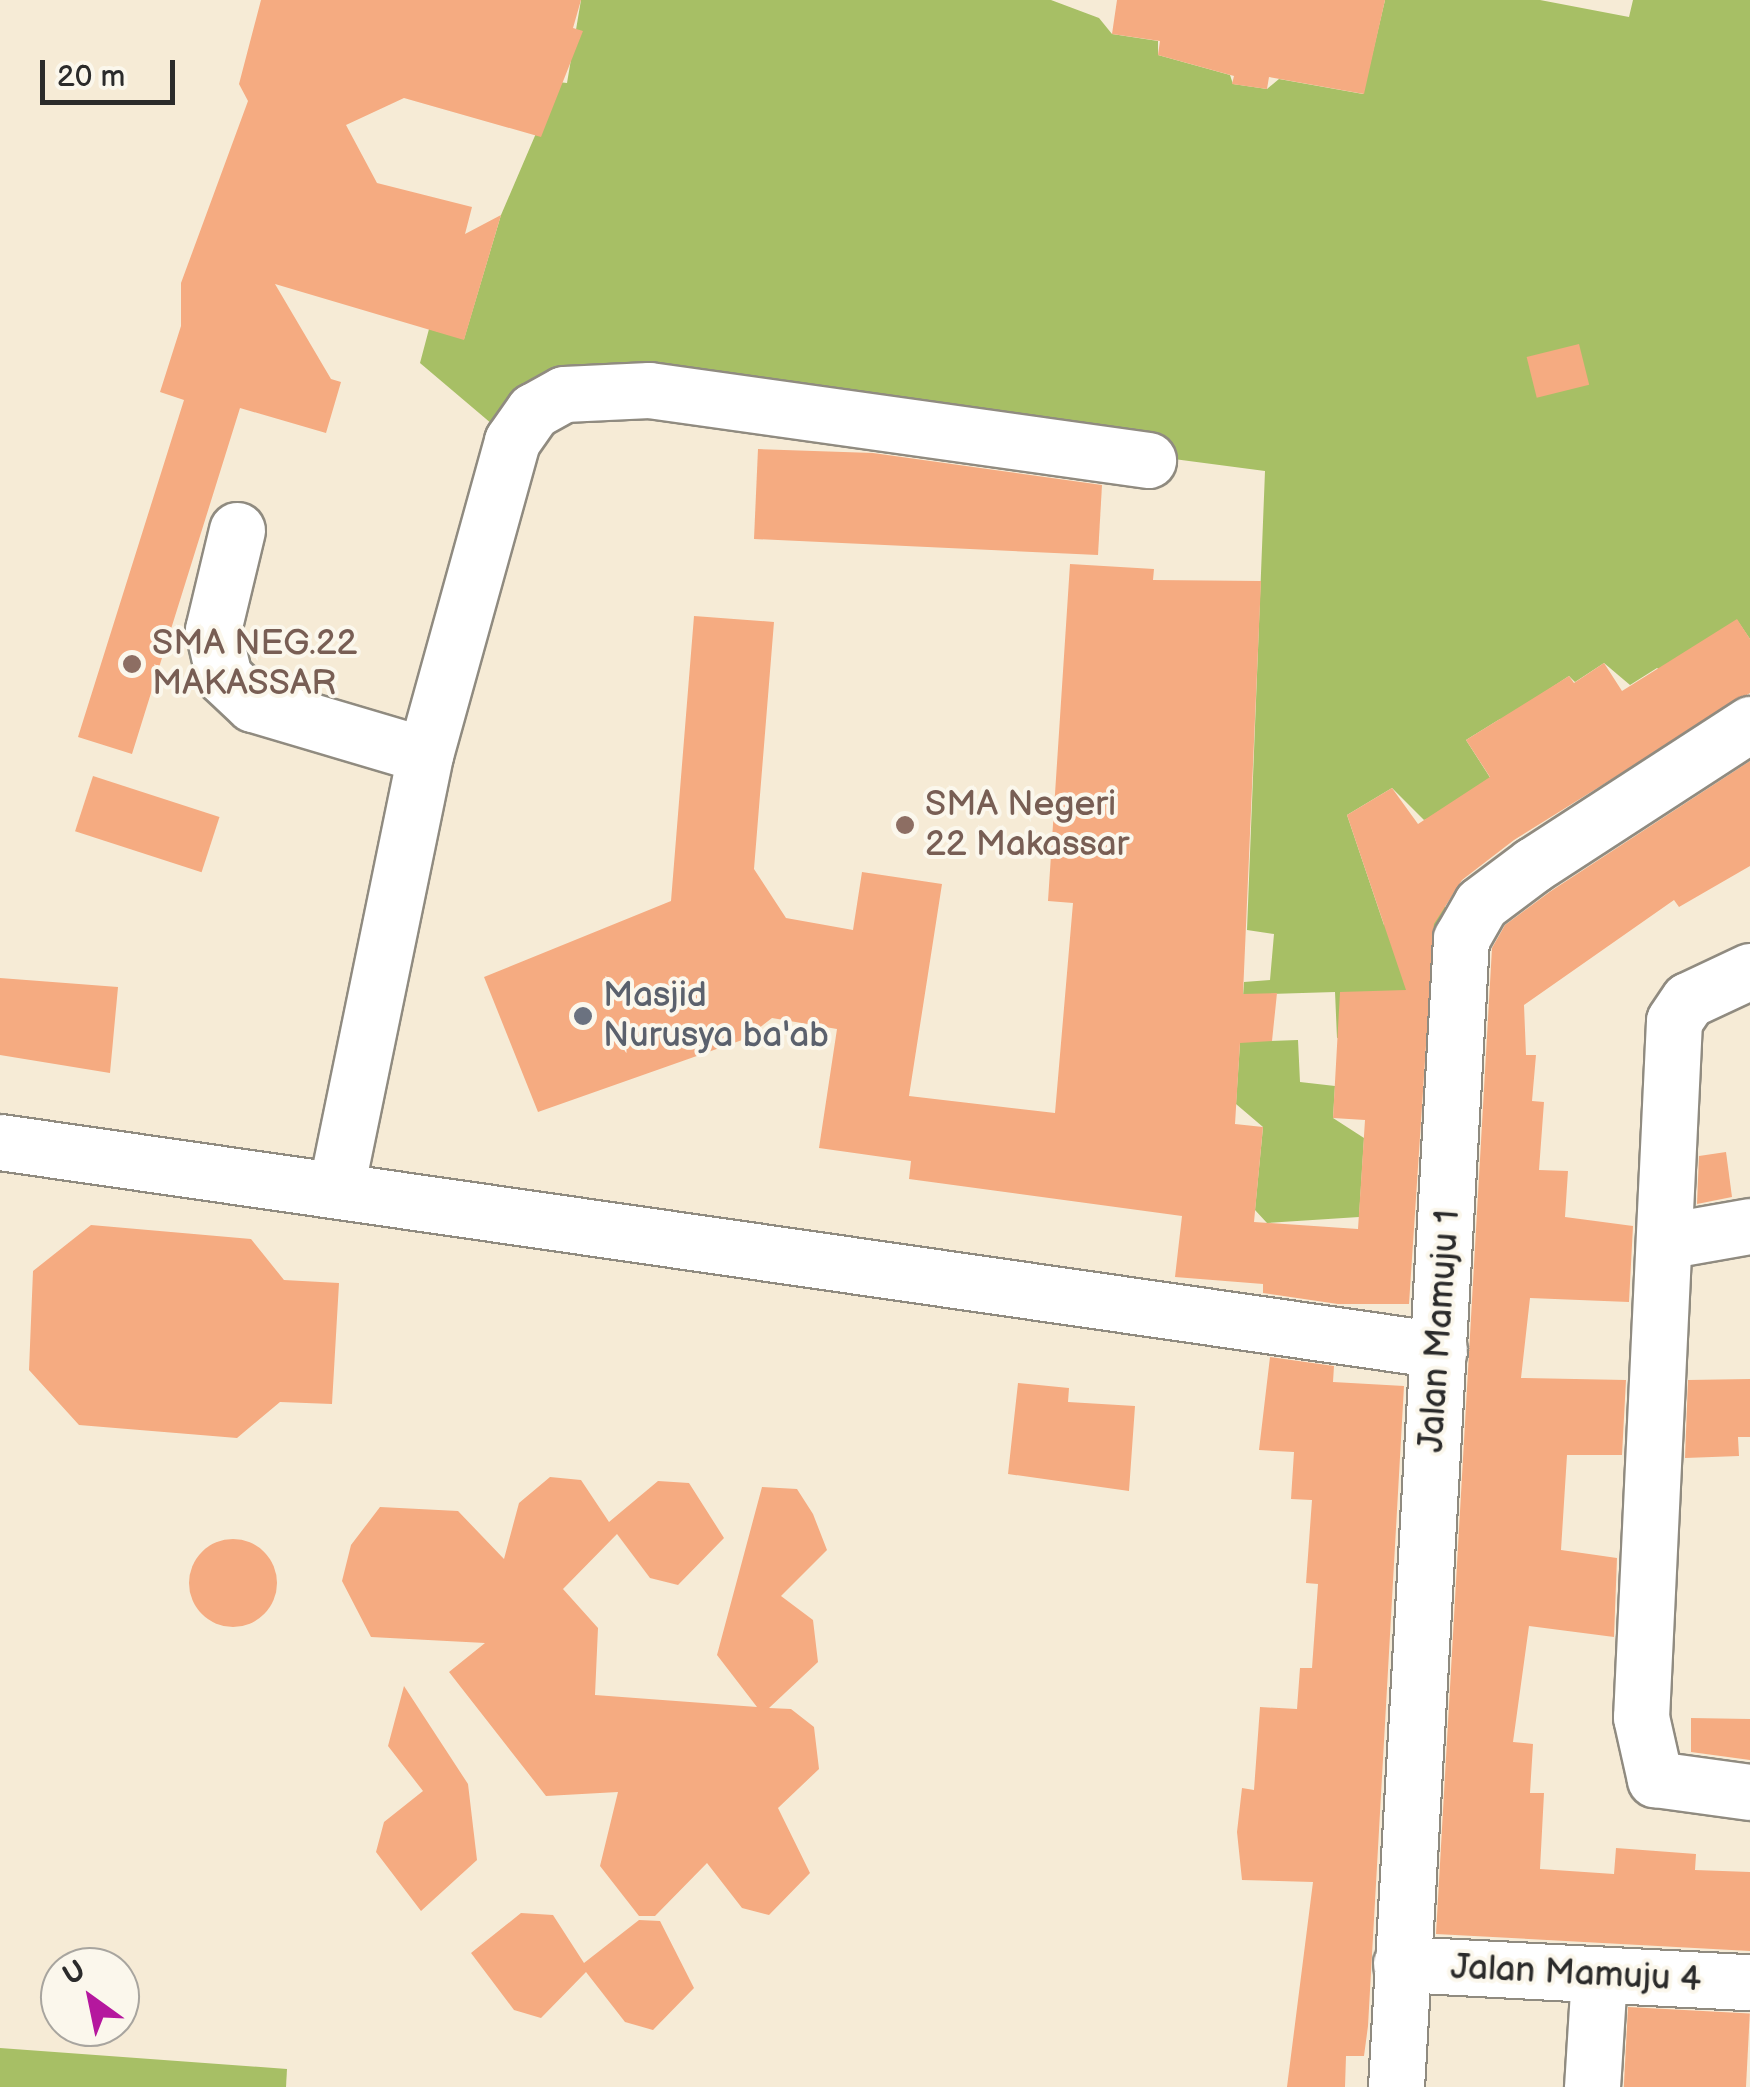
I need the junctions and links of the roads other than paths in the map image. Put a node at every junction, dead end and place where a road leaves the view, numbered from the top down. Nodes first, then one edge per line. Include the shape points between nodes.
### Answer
1 (1148, 460) dead end
2 (237, 530) dead end
3 (1750, 724) edge
4 (426, 755) junction
5 (1750, 972) edge
6 (0, 1142) edge
7 (336, 1187) junction
8 (1750, 1226) edge
9 (1666, 1241) junction
10 (1438, 1350) junction
11 (1750, 1792) edge
12 (1401, 1964) junction
13 (1599, 1976) junction
14 (1750, 1982) edge
15 (1396, 2087) edge
16 (1592, 2087) edge

1 - 4 street via 649,390 564,394 533,411 512,441
2 - 4 street via 213,630 224,676 253,704
3 - 10 street, Jalan Mamuju 1 via 1533,865 1467,920
4 - 7 street
5 - 9 street via 1700,992 1674,1021 1663,1124
6 - 7 street
7 - 10 street
8 - 9 street
9 - 11 street via 1644,1754 1655,1779
10 - 12 street, Jalan Mamuju 1
12 - 13 street, Jalan Mamuju 4
12 - 15 street, Jalan Mamuju 1
13 - 14 street, Jalan Mamuju 4
13 - 16 street

